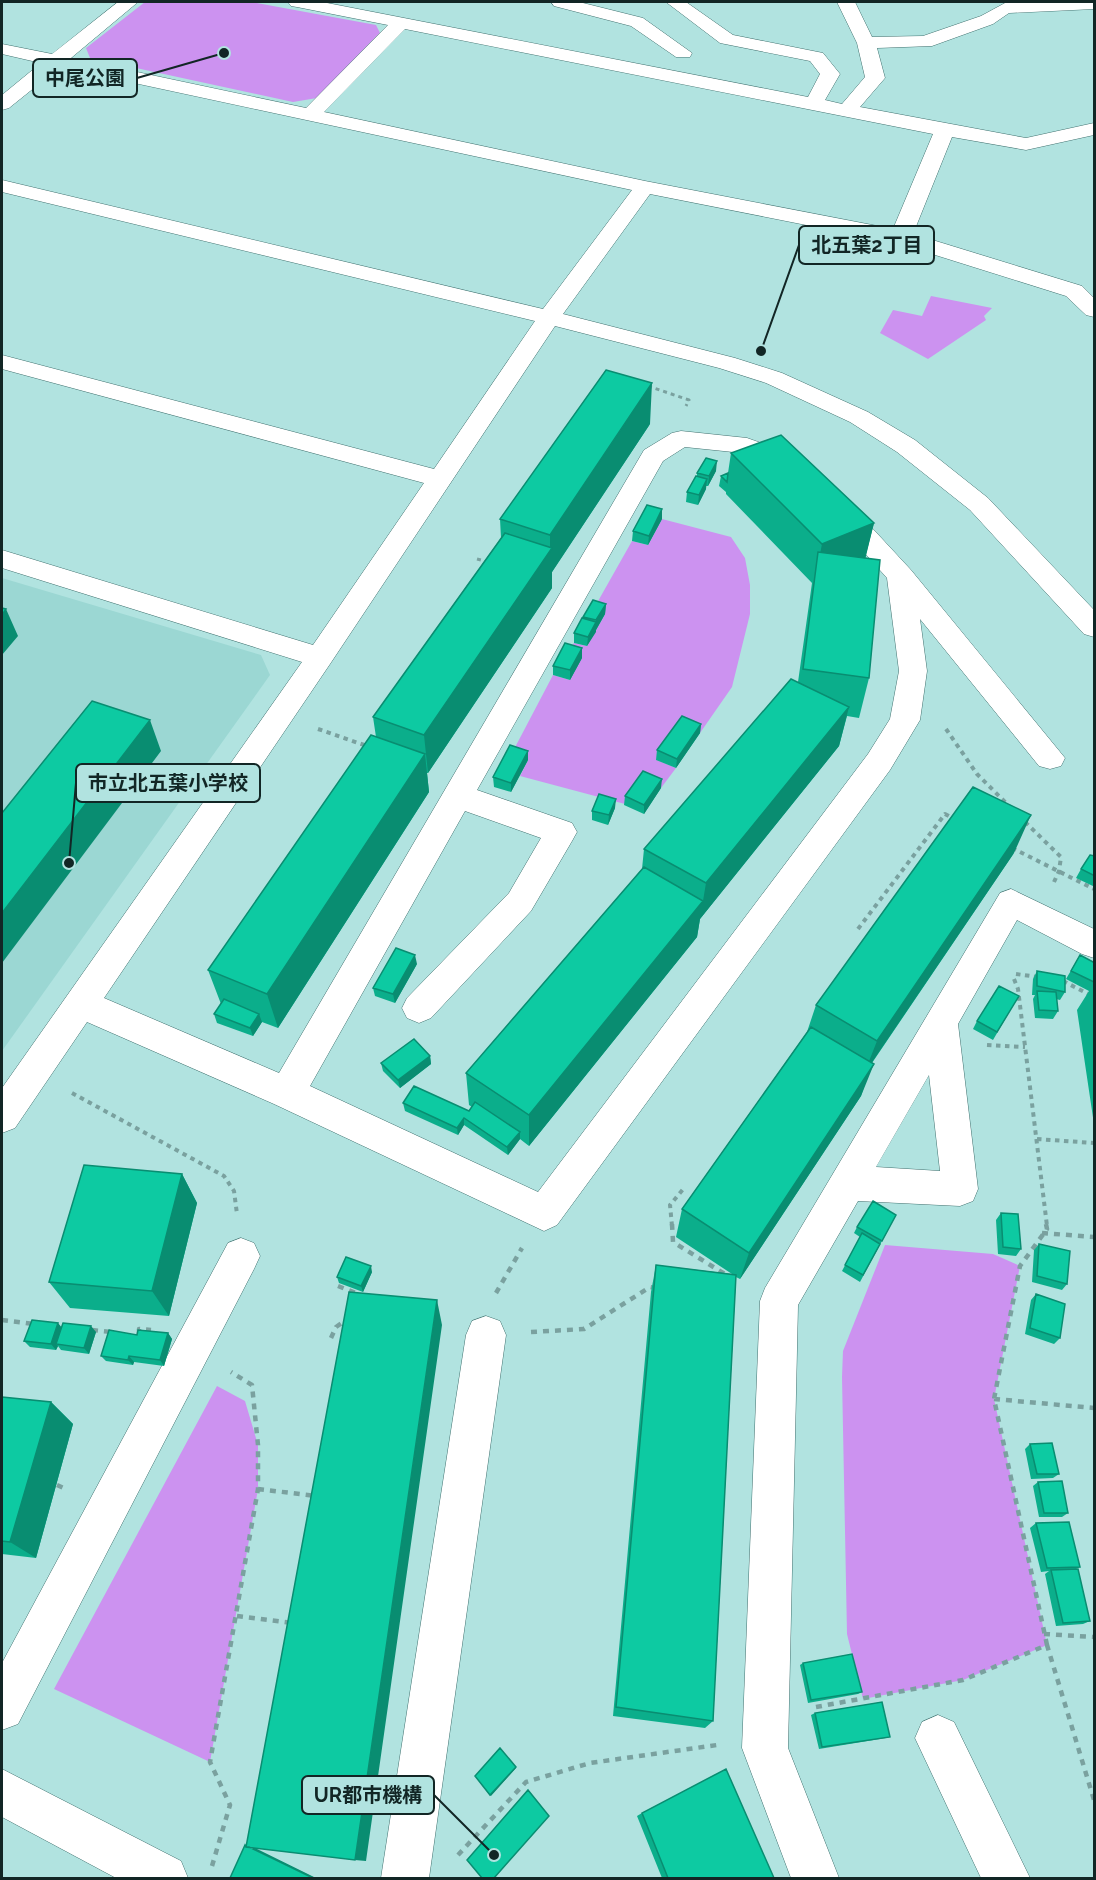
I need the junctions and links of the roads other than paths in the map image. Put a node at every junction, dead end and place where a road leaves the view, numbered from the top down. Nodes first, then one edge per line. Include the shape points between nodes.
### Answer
1 (129, 2) edge
2 (297, 2) edge
3 (560, 2) edge
4 (675, 2) edge
5 (846, 2) edge
6 (1095, 4) edge
7 (1003, 5) edge
8 (402, 22) junction
9 (866, 44) junction
10 (2, 49) edge
11 (683, 53) dead end
12 (56, 60) junction
13 (814, 103) junction
14 (2, 104) edge
15 (847, 110) junction
16 (310, 115) junction
17 (1095, 129) edge
18 (945, 130) junction
19 (2, 186) edge
20 (645, 187) junction
21 (901, 237) junction
22 (1084, 289) edge
23 (1095, 310) edge
24 (549, 317) junction
25 (2, 362) edge
26 (440, 479) junction
27 (2, 559) edge
28 (900, 576) junction
29 (1095, 627) edge
30 (320, 657) junction
31 (1050, 758) dead end
32 (458, 796) junction
33 (1095, 944) edge
34 (80, 1003) junction
35 (420, 1008) dead end
36 (941, 1024) junction
37 (287, 1093) junction
38 (2, 1117) edge
39 (848, 1183) junction
40 (242, 1256) road end
41 (486, 1335) road end
42 (2, 1708) edge
43 (938, 1738) dead end
44 (2, 1792) edge
45 (165, 1878) edge
46 (405, 1878) edge
47 (815, 1878) edge
48 (1006, 1878) edge

1 - 12 street
2 - 8 street
3 - 11 street via 637,22
4 - 13 street via 727,39 816,57 830,74
5 - 9 street
6 - 7 street
7 - 9 street via 987,20 925,42
8 - 13 street
8 - 16 street
9 - 15 street via 875,78
10 - 12 street
12 - 14 street
12 - 16 street
13 - 15 street
15 - 18 street
16 - 20 street
17 - 18 street via 1026,144
18 - 21 street
19 - 24 street
20 - 21 street
20 - 24 street
21 - 22 street
22 - 23 street
24 - 26 street
24 - 29 street via 737,366 859,417 906,446 979,504
25 - 26 street
26 - 30 street
27 - 30 street
28 - 31 street
28 - 32 street via 802,467 747,446 681,439 653,456
28 - 37 street via 913,671 905,720 879,762 544,1213
30 - 34 street
32 - 35 street via 561,831 520,902
32 - 37 street
33 - 36 street via 1011,902
34 - 37 street
34 - 38 street
36 - 39 street
36 - 39 street via 960,1189
39 - 47 street via 782,1295 777,1364 765,1748
40 - 42 street
41 - 46 street
43 - 48 street
44 - 45 street

